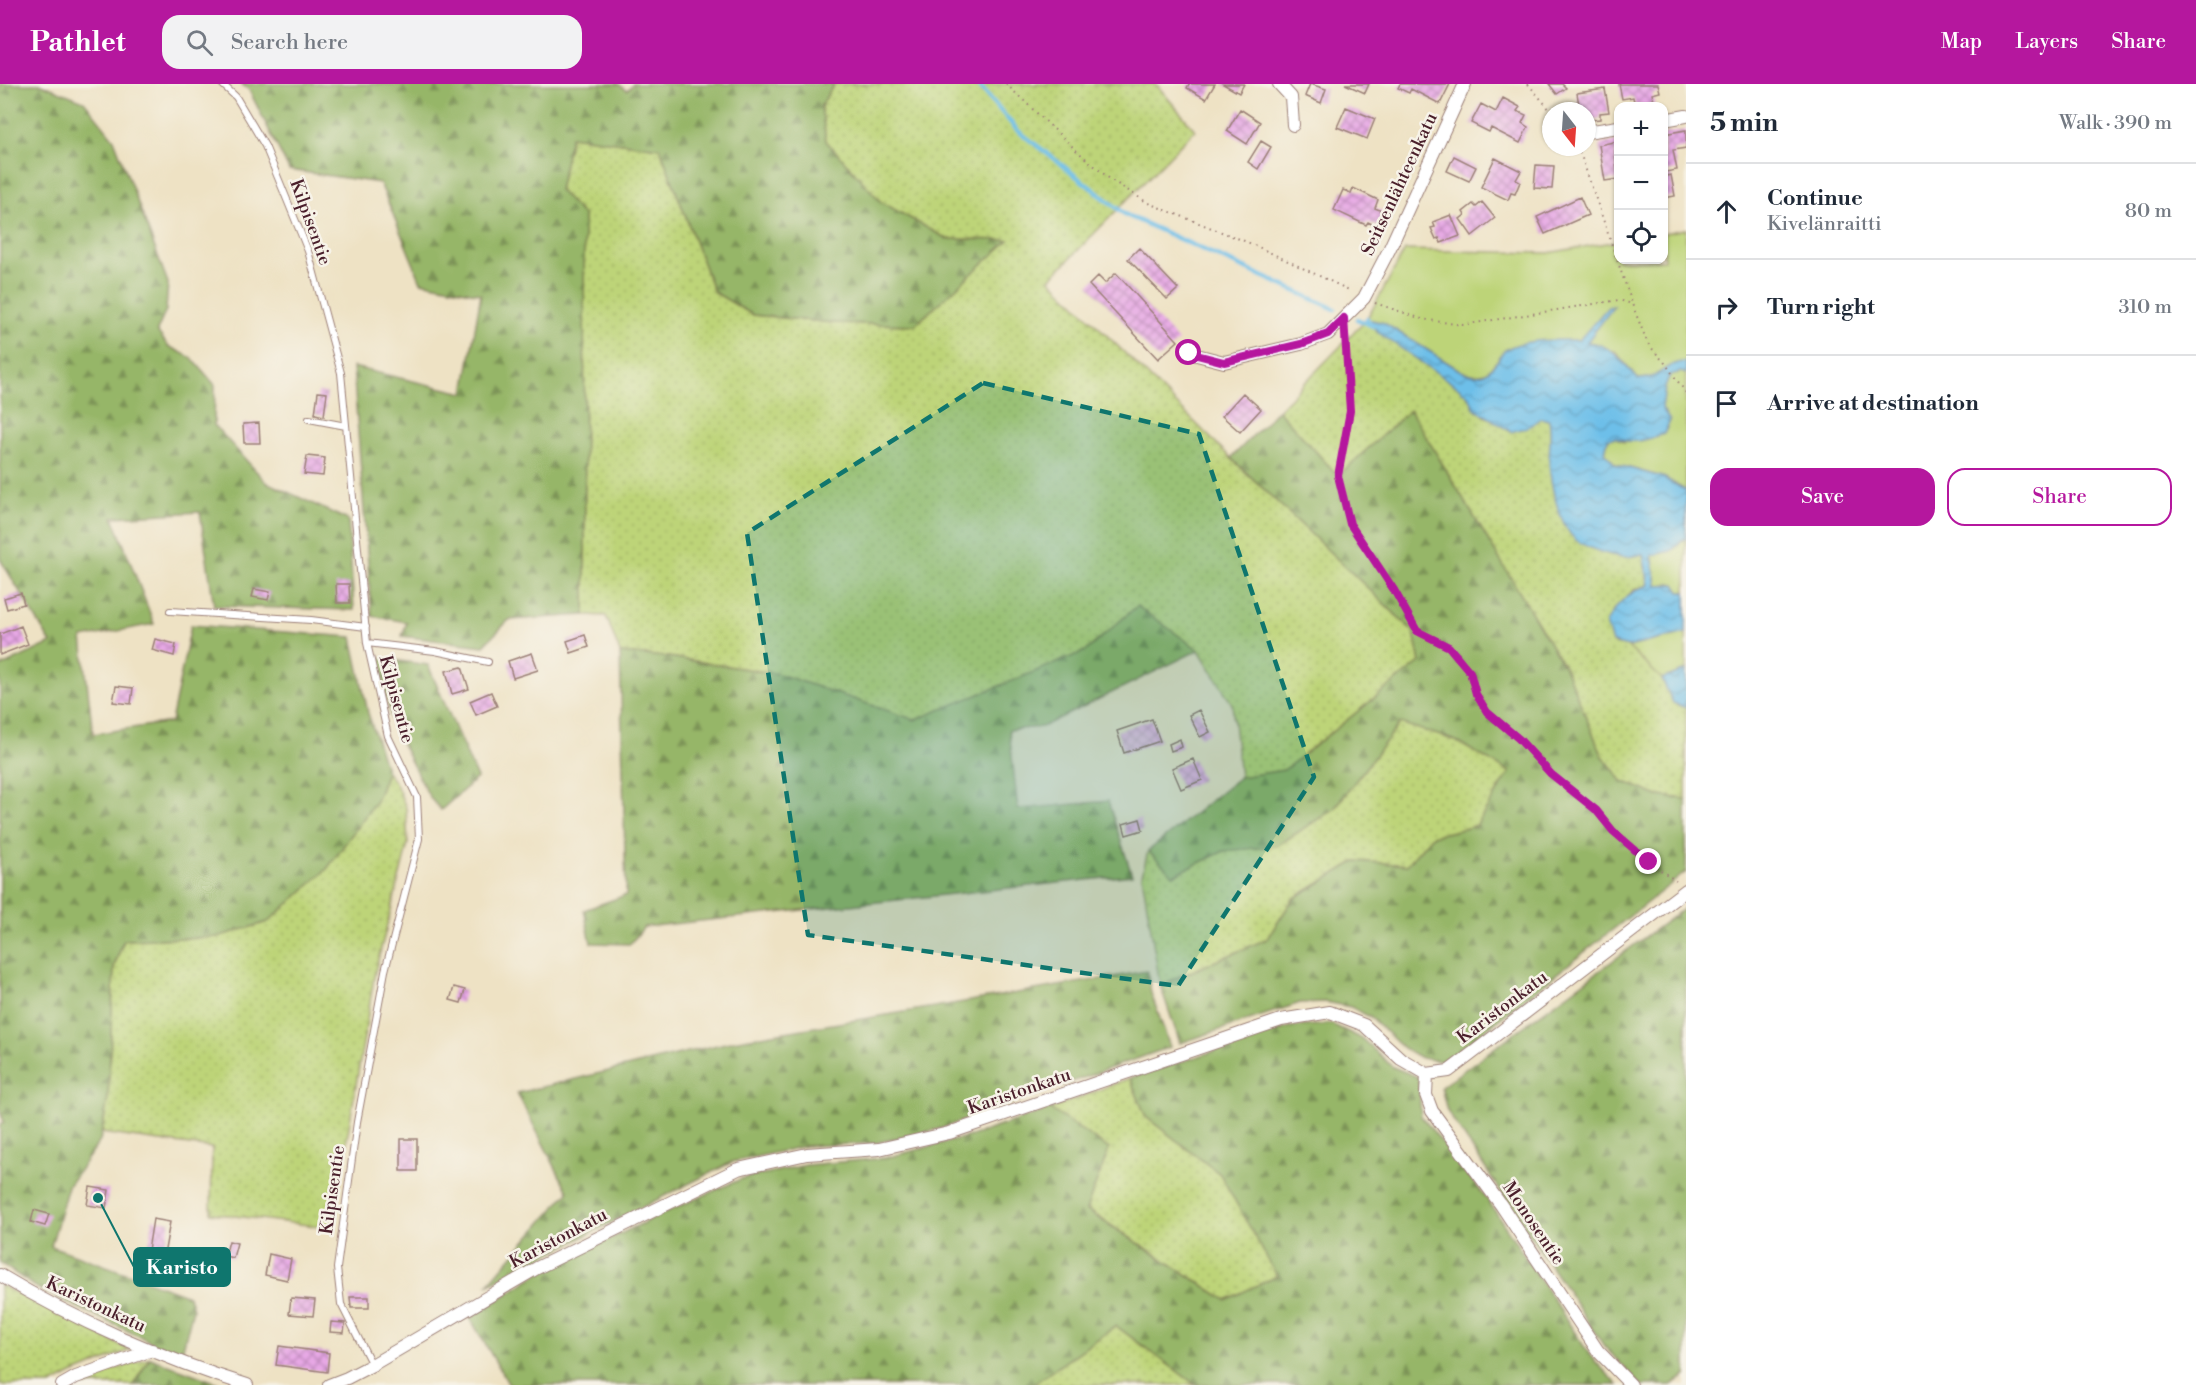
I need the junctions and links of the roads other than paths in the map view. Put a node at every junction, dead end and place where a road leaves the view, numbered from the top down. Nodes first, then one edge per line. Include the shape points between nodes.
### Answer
1 (222, 84) edge
2 (1279, 84) edge
3 (1465, 84) edge
4 (1686, 116) edge
5 (1668, 119) edge
6 (1293, 125) dead end
7 (1614, 128) edge
8 (1596, 131) edge
9 (1189, 353) dead end
10 (309, 419) dead end
11 (346, 426) junction
12 (170, 611) dead end
13 (366, 627) junction
14 (367, 643) junction
15 (488, 662) dead end
16 (1681, 885) edge
17 (1427, 1074) junction
18 (0, 1275) edge
19 (152, 1350) junction
20 (372, 1365) junction
21 (62, 1385) edge
22 (247, 1385) edge
23 (329, 1385) edge
24 (1631, 1385) edge

1 - 11 lane, Kilpisentie via 236,97 265,146 308,251 341,373
2 - 6 street via 1291,97
3 - 9 street, Seitsenlähteenkatu via 1364,298 1328,334 1224,362
4 - 5 street
7 - 8 street
10 - 11 lane
11 - 13 lane, Kilpisentie
12 - 13 lane
13 - 14 lane, Kilpisentie
14 - 15 lane
14 - 20 lane, Kilpisentie via 388,736 417,797 419,839 385,971 357,1122 337,1268 341,1304
16 - 17 street, Karistonkatu via 1449,1071
17 - 20 street, Karistonkatu via 1401,1059 1364,1025 1330,1012 1281,1020 949,1134 879,1149 807,1154 738,1169 537,1268
17 - 24 street, Monosentie via 1426,1095 1431,1111 1501,1205 1598,1351
18 - 19 street, Karistonkatu
19 - 21 street
19 - 22 street, Karistonkatu
20 - 23 street, Karistonkatu

